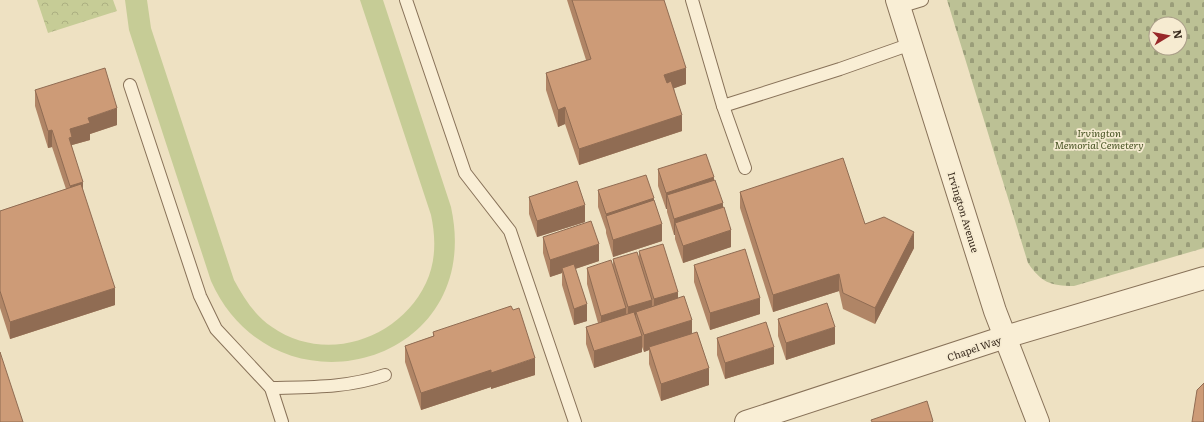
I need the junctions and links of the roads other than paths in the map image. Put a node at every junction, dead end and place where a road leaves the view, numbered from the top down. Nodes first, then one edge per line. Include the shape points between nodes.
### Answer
1 (406, 0) edge
2 (692, 0) edge
3 (922, 0) edge
4 (898, 3) edge
5 (911, 44) junction
6 (130, 85) dead end
7 (723, 106) junction
8 (745, 168) dead end
9 (1204, 278) edge
10 (1005, 337) junction
11 (385, 375) dead end
12 (271, 388) junction
13 (282, 422) edge
14 (575, 422) edge
15 (746, 422) edge
16 (1038, 422) edge

1 - 14 lane via 465,173 510,230
2 - 7 lane
3 - 4 lane
4 - 5 street, Irvington Avenue
5 - 7 lane
5 - 10 street, Irvington Avenue
6 - 12 lane via 200,296 216,329
7 - 8 lane
9 - 10 street, Chapel Way
10 - 15 street, Chapel Way
10 - 16 street, Irvington Avenue
11 - 12 lane via 363,383
12 - 13 lane

